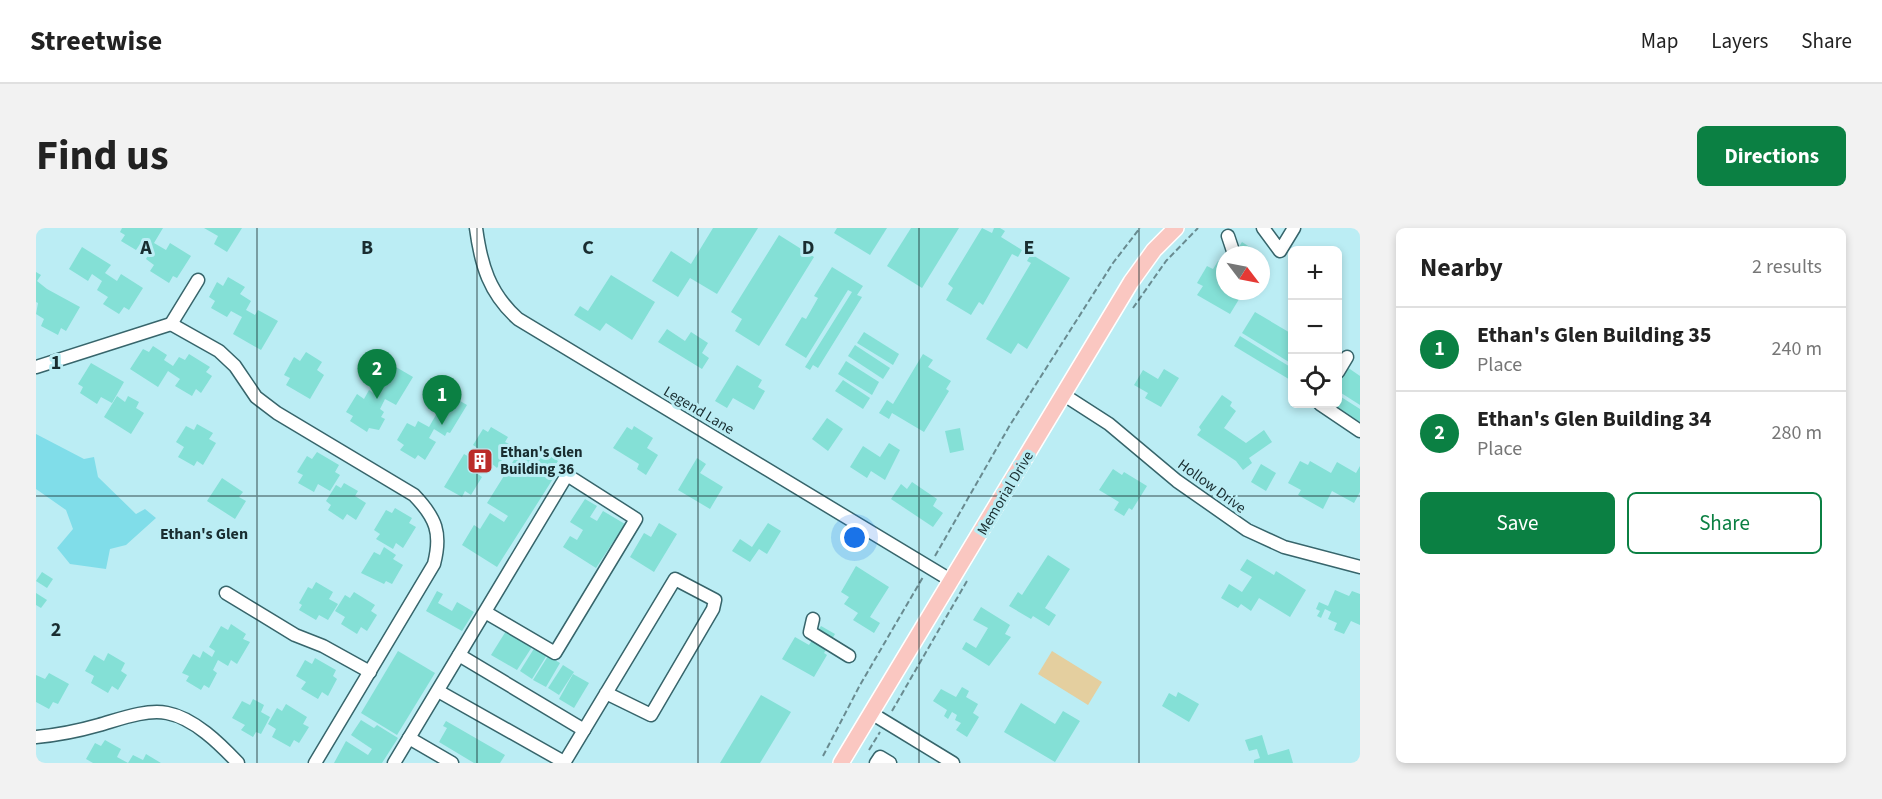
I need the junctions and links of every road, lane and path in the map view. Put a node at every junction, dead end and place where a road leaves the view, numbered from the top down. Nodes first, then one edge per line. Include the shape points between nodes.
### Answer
1 (476, 228) edge
2 (1140, 228) edge
3 (1263, 228) edge
4 (1294, 228) edge
5 (1170, 230) edge
6 (1228, 236) dead end
7 (1231, 246) edge
8 (198, 280) dead end
9 (171, 324) junction
10 (1347, 357) dead end
11 (1342, 365) edge
12 (36, 367) edge
13 (1064, 395) junction
14 (1326, 408) edge
15 (1360, 431) edge
16 (929, 567) junction
17 (1360, 567) edge
18 (952, 581) junction
19 (226, 593) dead end
20 (485, 612) junction
21 (813, 619) dead end
22 (459, 655) junction
23 (849, 656) dead end
24 (370, 672) junction
25 (438, 691) junction
26 (606, 693) junction
27 (871, 712) junction
28 (584, 730) junction
29 (36, 736) edge
30 (409, 738) junction
31 (823, 756) dead end
32 (238, 763) edge
33 (315, 763) edge
34 (394, 763) edge
35 (452, 763) edge
36 (564, 763) edge
37 (841, 763) edge
38 (876, 763) edge
39 (890, 763) edge
40 (953, 763) edge

1 - 16 street, Legend Lane via 488,280 502,304 518,319
2 - 16 path via 1113,262 1020,409
3 - 4 street via 1280,251
5 - 13 main road, Memorial Drive via 1131,282
6 - 7 street
8 - 9 street
9 - 12 street
9 - 24 street via 219,351 235,366 256,397 277,413 414,495 431,517 439,545 434,564
10 - 11 street
13 - 17 street, Hollow Drive via 1247,530 1284,547
13 - 18 main road, Memorial Drive
14 - 15 street
16 - 18 street, Legend Lane
16 - 31 path
18 - 27 main road, Memorial Drive
19 - 24 street via 296,635
20 - 20 street via 567,475 636,519 555,653
20 - 22 street
21 - 23 street via 810,632
22 - 25 street
22 - 28 street
24 - 33 street
25 - 30 street
25 - 36 street
26 - 26 street via 675,579 715,600 682,666 651,715
26 - 28 street
27 - 37 main road, Memorial Drive
27 - 40 street
28 - 36 street
29 - 32 street via 60,735 131,716 167,713 196,726
30 - 34 street
30 - 35 street
38 - 39 street via 880,757

